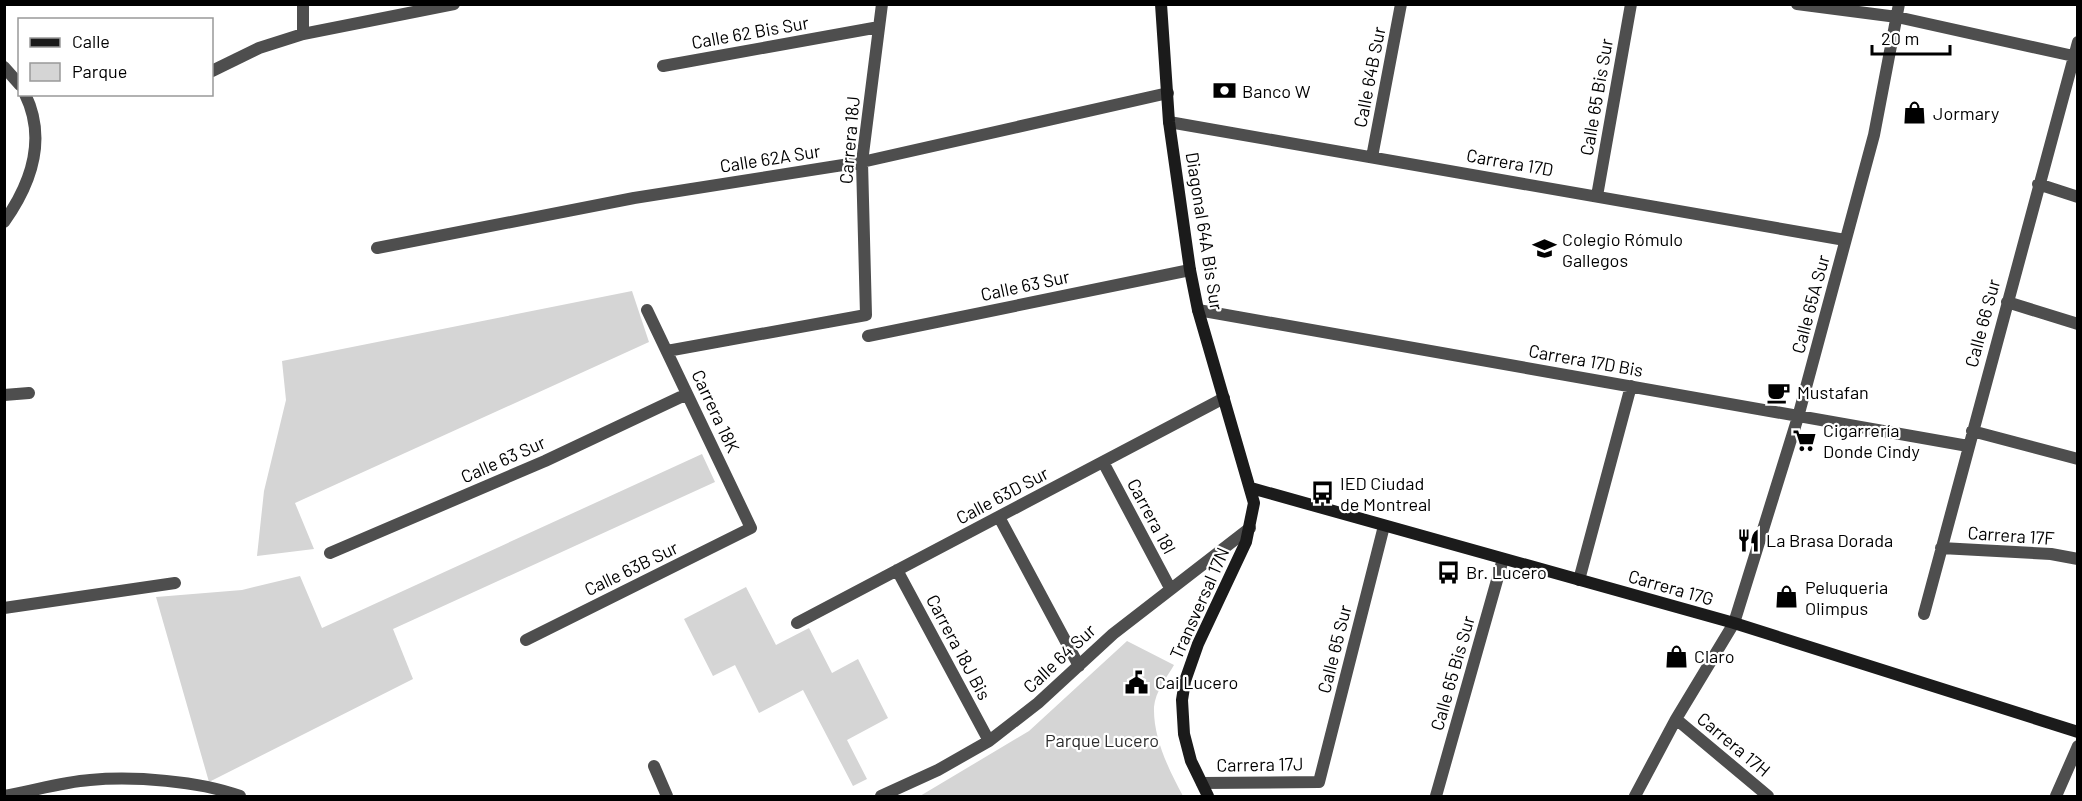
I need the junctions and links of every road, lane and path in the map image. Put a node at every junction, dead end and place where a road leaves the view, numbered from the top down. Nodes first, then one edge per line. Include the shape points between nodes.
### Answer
1 (303, 4) edge
2 (454, 4) edge
3 (882, 4) edge
4 (1161, 4) edge
5 (1401, 4) edge
6 (1630, 4) edge
7 (1797, 4) edge
8 (1898, 11) edge
9 (879, 27) junction
10 (303, 33) junction
11 (2078, 42) edge
12 (2076, 57) edge
13 (663, 66) dead end
14 (4, 67) edge
15 (213, 71) edge
16 (18, 83) edge
17 (1168, 93) junction
18 (26, 96) edge
19 (1169, 122) junction
20 (1372, 157) junction
21 (862, 162) junction
22 (2038, 184) junction
23 (1597, 195) junction
24 (2078, 197) edge
25 (4, 222) edge
26 (1845, 240) junction
27 (377, 248) dead end
28 (1190, 270) junction
29 (2007, 302) junction
30 (647, 310) dead end
31 (1198, 310) junction
32 (2078, 324) edge
33 (868, 336) dead end
34 (667, 351) junction
35 (1631, 386) junction
36 (29, 393) dead end
37 (687, 394) junction
38 (4, 395) edge
39 (1224, 398) junction
40 (1798, 417) junction
41 (1972, 430) junction
42 (1968, 446) junction
43 (2078, 459) edge
44 (1103, 462) junction
45 (1251, 488) junction
46 (999, 517) junction
47 (1384, 526) junction
48 (751, 528) joint
49 (1250, 528) junction
50 (1941, 548) junction
51 (330, 553) dead end
52 (1503, 559) junction
53 (2078, 559) edge
54 (897, 570) junction
55 (1579, 580) junction
56 (175, 583) dead end
57 (1170, 588) junction
58 (4, 608) edge
59 (1924, 615) dead end
60 (797, 623) dead end
61 (1734, 623) junction
62 (526, 640) dead end
63 (1079, 666) junction
64 (1676, 719) junction
65 (2078, 732) edge
66 (989, 741) junction
67 (2078, 746) edge
68 (654, 766) dead end
69 (1319, 782) joint
70 (1202, 783) junction
71 (4, 796) edge
72 (240, 796) edge
73 (667, 796) edge
74 (881, 796) edge
75 (1208, 796) edge
76 (1436, 796) edge
77 (1635, 796) edge
78 (1768, 796) edge
79 (2056, 796) edge

1 - 10 street
2 - 10 street
3 - 9 street, Carrera 18J
4 - 17 street, Diagonal 64A Bis Sur
5 - 20 street, Calle 64B Sur
6 - 23 street, Calle 65 Bis Sur
7 - 8 street
8 - 12 street
8 - 26 street, Calle 65A Sur via 1874,135
9 - 13 street, Calle 62 Bis Sur
9 - 21 street, Carrera 18J
10 - 15 street via 259,48
11 - 12 street, Calle 66 Sur
12 - 22 street, Calle 66 Sur
14 - 16 street
17 - 19 street, Diagonal 64A Bis Sur
17 - 21 street, Calle 62A Sur
18 - 25 street via 34,119 34,156 24,190
19 - 20 street, Carrera 17D
19 - 28 street, Diagonal 64A Bis Sur
20 - 23 street, Carrera 17D
21 - 27 street, Calle 62A Sur via 634,198
21 - 34 street, Carrera 18J via 866,315
22 - 24 street
22 - 29 street, Calle 66 Sur
23 - 26 street, Carrera 17D
26 - 40 street, Calle 65A Sur
28 - 31 street, Diagonal 64A Bis Sur
28 - 33 street, Calle 63 Sur
29 - 32 street
29 - 41 street, Calle 66 Sur
30 - 34 street, Carrera 18K
31 - 35 street, Carrera 17D Bis
31 - 39 street, Diagonal 64A Bis Sur
34 - 37 street, Carrera 18K
35 - 40 street, Carrera 17D Bis
35 - 55 street
36 - 38 street
37 - 48 street, Carrera 18K
37 - 51 street, Calle 63 Sur via 545,461
39 - 44 street, Calle 63D Sur
39 - 45 street, Diagonal 64A Bis Sur
40 - 42 street, Carrera 17D Bis
40 - 61 street, Calle 65A Sur
41 - 42 street, Calle 66 Sur
41 - 43 street
42 - 50 street, Calle 66 Sur
44 - 46 street, Calle 63D Sur
44 - 57 street, Carrera 18I
45 - 47 street, Carrera 17G
45 - 49 street, Diagonal 64A Bis Sur via 1254,512
46 - 54 street, Calle 63D Sur
46 - 63 street
47 - 52 street, Carrera 17G
47 - 69 street, Calle 65 Sur
48 - 62 street, Calle 63B Sur
49 - 57 street, Calle 64 Sur
49 - 70 street, Transversal 17N via 1185,681 1184,734
50 - 53 street, Carrera 17F
50 - 59 street, Calle 66 Sur
52 - 55 street, Carrera 17G
52 - 76 street, Calle 65 Bis Sur
54 - 60 street, Calle 63D Sur
54 - 66 street, Carrera 18J Bis
55 - 61 street, Carrera 17G
56 - 58 street
57 - 63 street, Calle 64 Sur
61 - 64 street, Calle 65A Sur
61 - 65 street, Carrera 17G
63 - 66 street, Calle 64 Sur
64 - 77 street, Calle 65A Sur
64 - 78 street, Carrera 17H
66 - 74 street, Calle 64 Sur
67 - 79 street
68 - 73 street
69 - 70 street, Carrera 17J
70 - 75 street, Transversal 17N
71 - 72 street via 100,779 134,779

